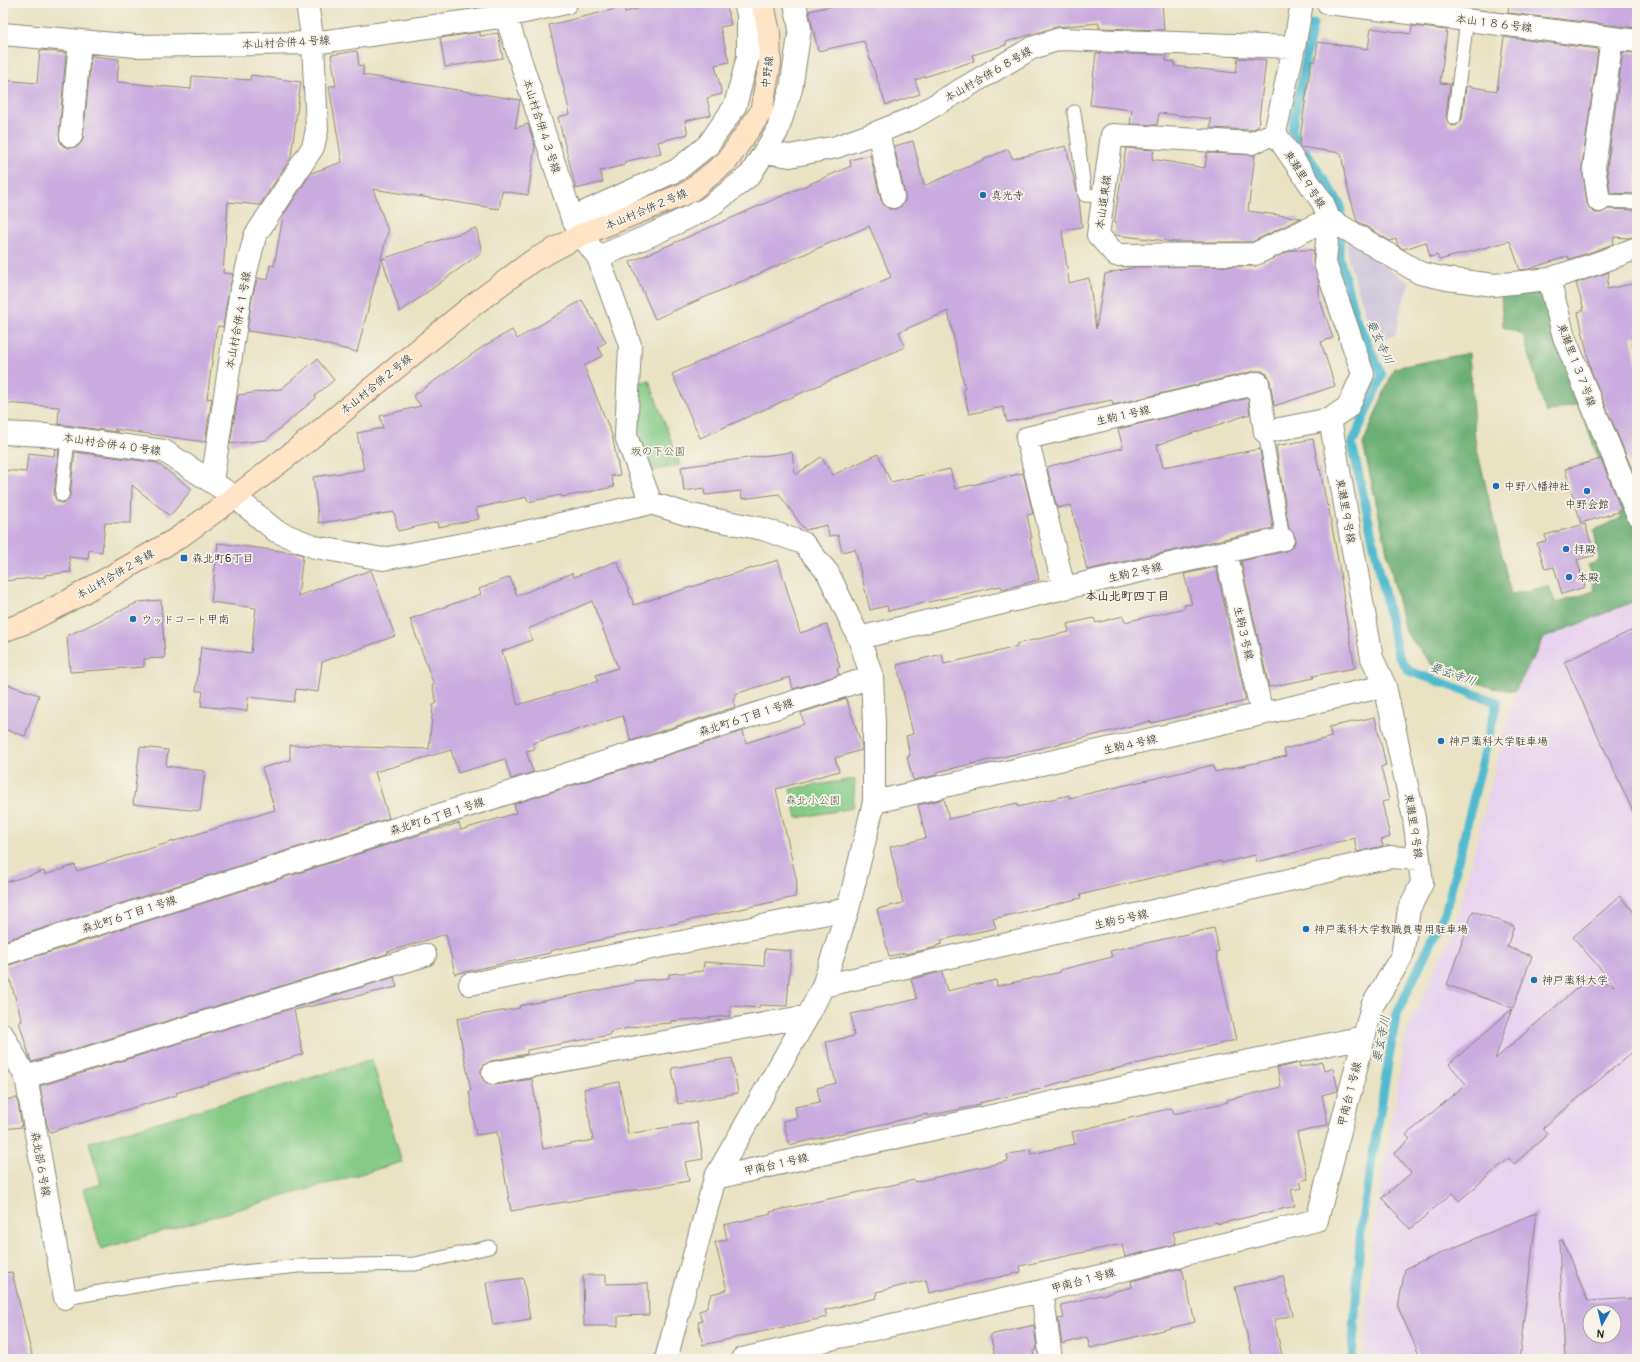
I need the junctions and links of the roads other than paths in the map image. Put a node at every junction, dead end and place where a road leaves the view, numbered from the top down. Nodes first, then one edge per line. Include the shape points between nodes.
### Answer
1 (307, 3) edge
2 (566, 3) edge
3 (744, 3) edge
4 (763, 3) edge
5 (795, 3) edge
6 (1302, 3) edge
7 (1328, 3) edge
8 (506, 16) junction
9 (1467, 20) junction
10 (3, 34) edge
11 (1612, 38) junction
12 (1637, 41) edge
13 (80, 42) junction
14 (313, 43) junction
15 (1294, 47) junction
16 (1074, 112) dead end
17 (1454, 118) dead end
18 (878, 132) junction
19 (1275, 133) junction
20 (71, 136) dead end
21 (744, 136) joint
22 (764, 152) junction
23 (1103, 196) junction
24 (893, 197) dead end
25 (1600, 201) joint
26 (1637, 202) edge
27 (1339, 225) junction
28 (577, 227) junction
29 (1637, 248) edge
30 (598, 257) junction
31 (1549, 278) junction
32 (1330, 419) junction
33 (1265, 432) junction
34 (3, 433) edge
35 (68, 438) junction
36 (212, 482) junction
37 (62, 496) dead end
38 (235, 497) junction
39 (651, 503) junction
40 (1637, 514) edge
41 (1283, 539) joint
42 (1226, 552) junction
43 (1064, 588) junction
44 (3, 631) edge
45 (859, 638) junction
46 (872, 677) junction
47 (1386, 686) junction
48 (1262, 714) junction
49 (874, 802) junction
50 (1419, 859) junction
51 (848, 909) junction
52 (3, 954) edge
53 (425, 955) dead end
54 (470, 984) dead end
55 (823, 986) junction
56 (808, 1016) junction
57 (4, 1037) edge
58 (1364, 1037) junction
59 (493, 1073) dead end
60 (26, 1077) junction
61 (715, 1178) junction
62 (489, 1247) dead end
63 (1042, 1291) junction
64 (65, 1298) joint
65 (666, 1359) edge
66 (742, 1359) edge
67 (1051, 1359) edge

1 - 14 street, 本山村合併４１号線
2 - 8 street, 本山村合併４号線
3 - 28 street via 748,14 748,57 735,106 708,145 677,170
4 - 21 street, 中野線 via 769,33 770,63 761,112
5 - 22 street via 800,28 791,89 777,132
6 - 15 street
7 - 9 street, 本山１８６号線
8 - 14 street, 本山村合併４号線
8 - 28 street, 本山村合併４３号線
9 - 11 street, 本山１８６号線
9 - 17 lane
10 - 13 street, 本山村合併４号線
11 - 12 street, 本山１８６号線
11 - 25 street via 1594,168
13 - 14 street, 本山村合併４号線 via 136,46
13 - 20 street
14 - 36 street, 本山村合併４１号線 via 316,130 313,147 255,236 240,296
15 - 18 street, 本山村合併６８号線 via 1060,39 1032,48 913,118
15 - 19 street
16 - 23 lane via 1085,195
18 - 22 street, 本山村合併６８号線 via 836,147 790,156
18 - 24 street
19 - 23 street, 本山道東線 via 1252,143 1112,135
19 - 27 street, 東灘里９号線
21 - 28 street, 本山村合併２号線 via 727,161 689,192
22 - 30 street via 750,175 708,208
23 - 27 street, 本山道東線 via 1098,235 1116,256 1255,254
25 - 26 lane
27 - 31 street via 1420,273 1494,285
27 - 32 street, 東灘里９号線 via 1326,263 1363,374 1348,407
28 - 30 street, 本山村合併４３号線
28 - 38 street, 本山村合併２号線 via 564,243 532,261 468,309
29 - 31 street via 1598,264
30 - 39 street, 本山村合併４３号線 via 630,345 626,436
31 - 40 street, 東灘里１３７号線 via 1564,337
32 - 33 street
32 - 47 street, 東灘里９号線 via 1372,658
33 - 41 lane, 生駒２号線
33 - 43 street, 生駒１号線 via 1258,383 1027,438
34 - 35 street, 本山村合併４０号線
35 - 36 street, 本山村合併４０号線 via 164,450
35 - 37 lane
36 - 38 street
38 - 39 street via 276,531 315,547 383,559 517,534
38 - 44 street, 本山村合併２号線 via 178,538 70,600
39 - 45 street via 686,514 763,529 803,543 828,573
41 - 42 street, 生駒２号線
42 - 43 street, 生駒２号線
42 - 48 street, 生駒３号線
43 - 45 street, 生駒２号線
45 - 46 street
46 - 49 street
46 - 52 street, 森北町６丁目１号線
47 - 48 street, 生駒４号線
47 - 50 street, 東灘里９号線 via 1414,818
48 - 49 street, 生駒４号線
49 - 51 street
50 - 55 street, 生駒５号線 via 1390,857
50 - 58 street, 東灘里９号線 via 1422,883 1408,909 1402,956 1372,1006
51 - 54 street
51 - 55 street
53 - 60 street
55 - 56 street
56 - 59 street
56 - 61 street
57 - 60 street, 森北部６号線
58 - 61 street, 甲南台１号線 via 1068,1099
58 - 63 street, 甲南台１号線 via 1317,1220
60 - 64 street, 森北部６号線
61 - 65 street
62 - 64 lane via 415,1264 299,1266 176,1279
63 - 66 street, 甲南台１号線
63 - 67 street

